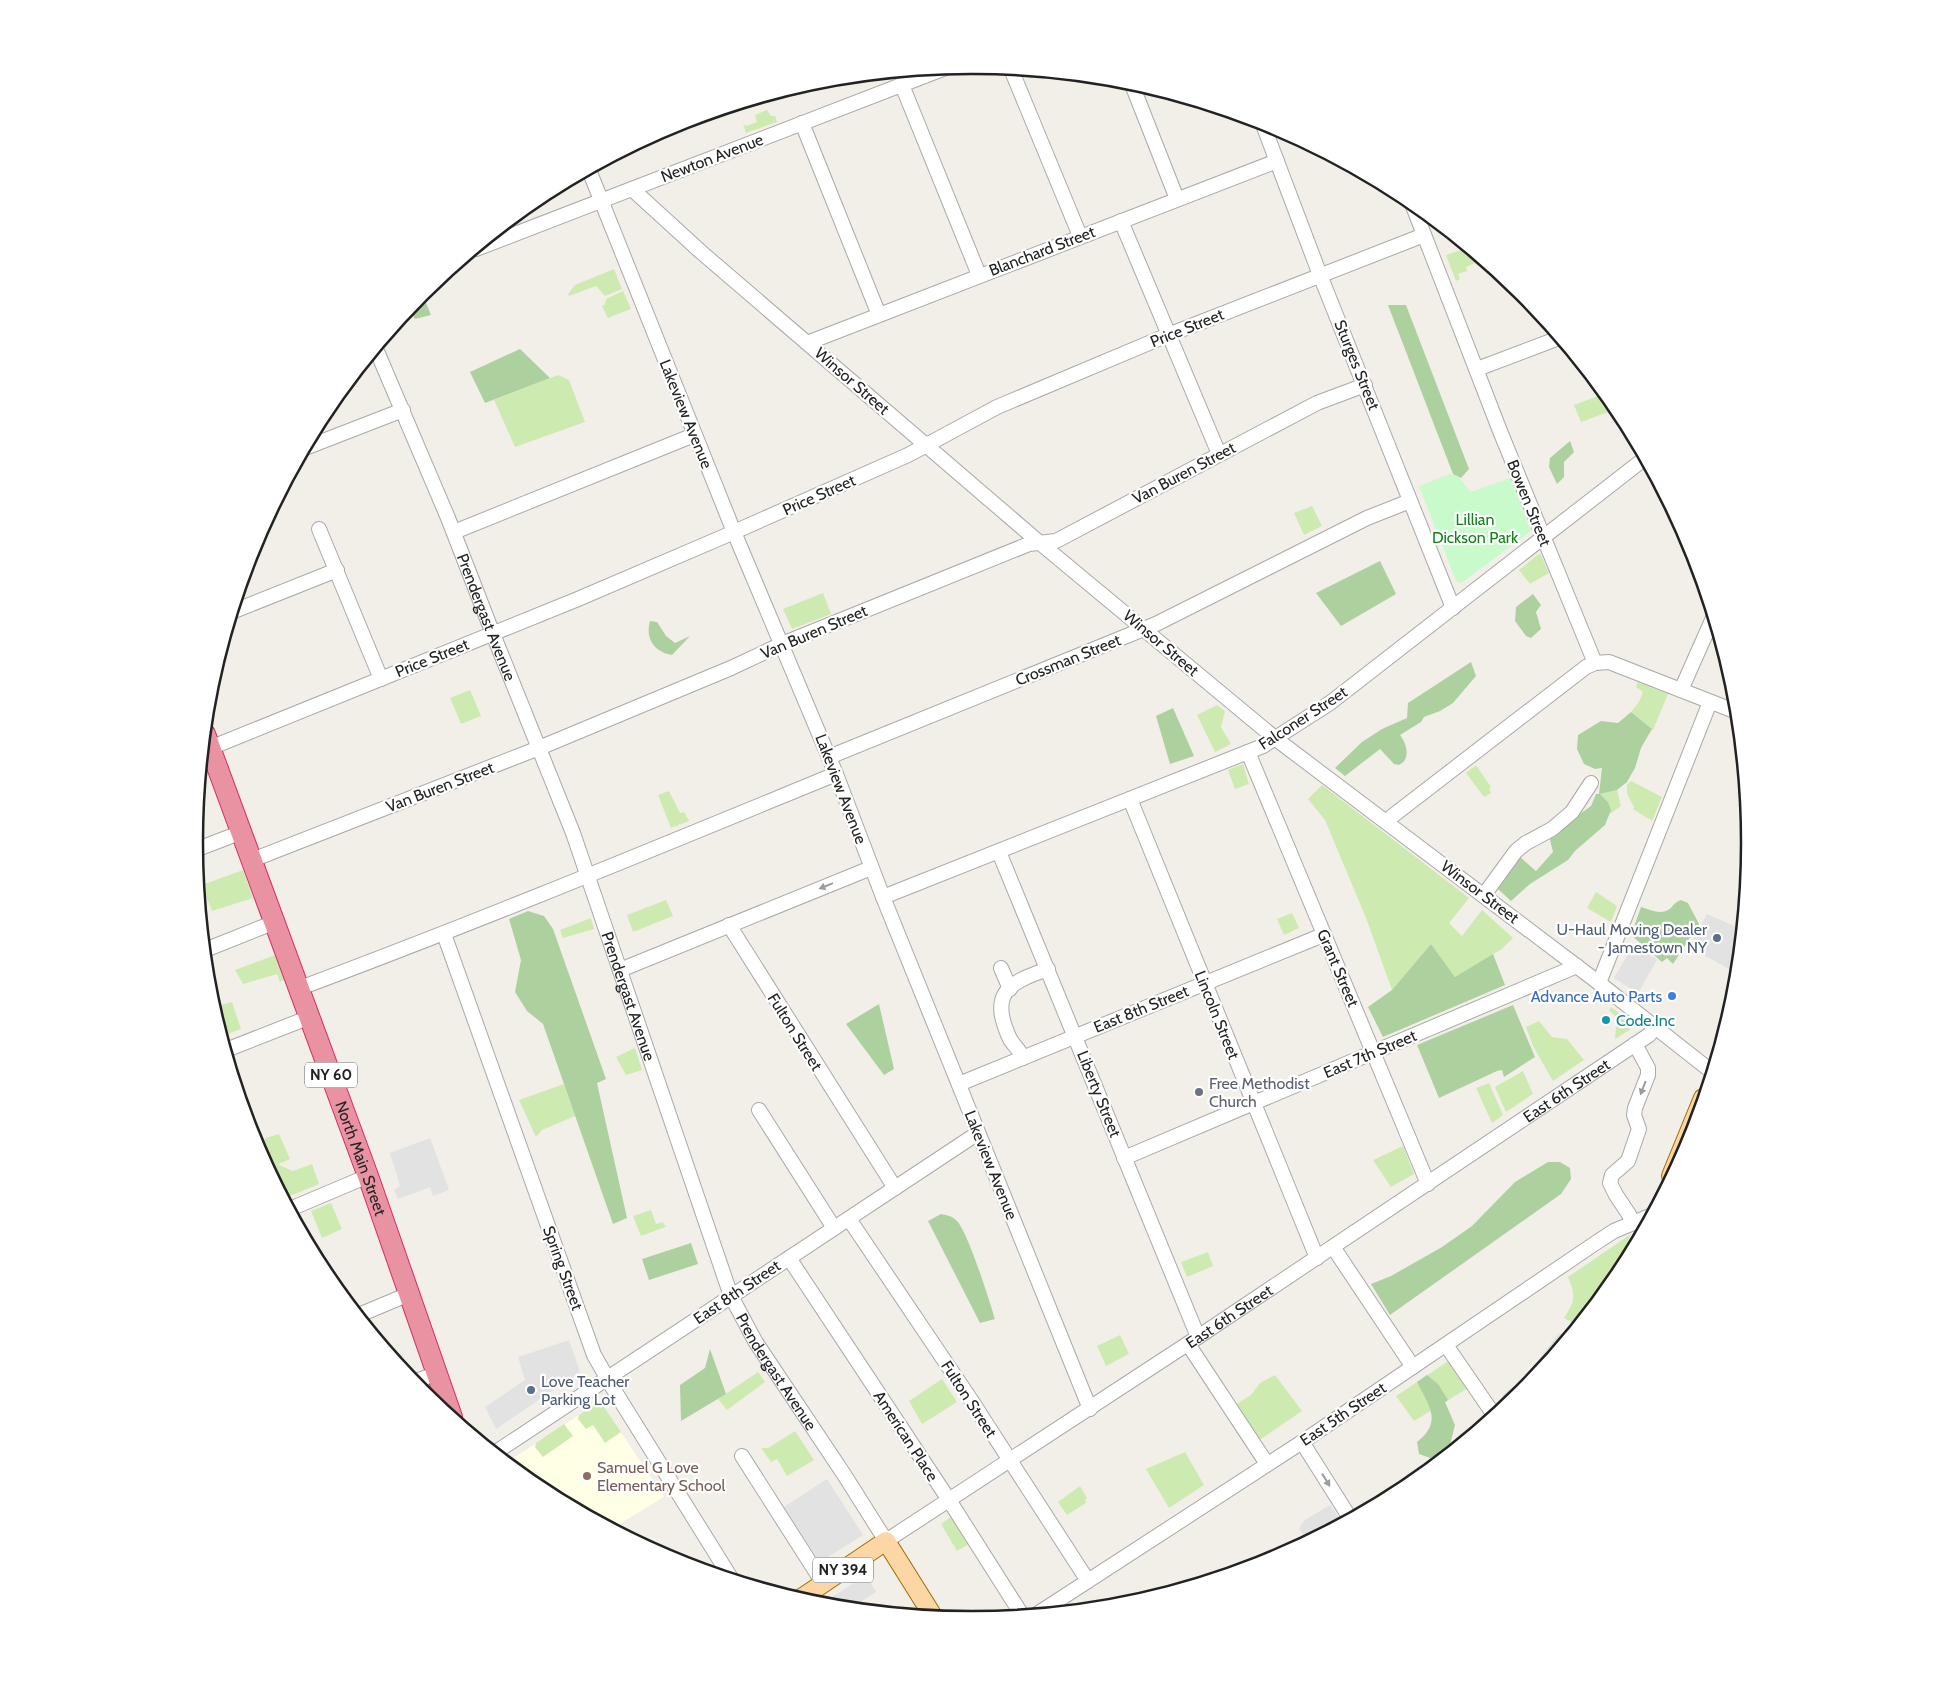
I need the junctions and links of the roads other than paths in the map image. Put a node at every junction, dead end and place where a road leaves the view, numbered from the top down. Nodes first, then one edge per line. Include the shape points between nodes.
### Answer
1 (928, 75) edge
2 (1013, 75) edge
3 (902, 85) junction
4 (1135, 92) edge
5 (802, 123) junction
6 (1266, 132) edge
7 (1277, 161) junction
8 (590, 176) edge
9 (632, 189) junction
10 (1178, 199) junction
11 (596, 203) junction
12 (1416, 215) edge
13 (1121, 221) junction
14 (1424, 235) junction
15 (1080, 236) junction
16 (492, 243) edge
17 (979, 275) junction
18 (1320, 275) junction
19 (879, 315) junction
20 (1168, 335) junction
21 (1553, 340) edge
22 (808, 343) junction
23 (379, 355) edge
24 (1476, 369) junction
25 (1365, 385) junction
26 (403, 410) junction
27 (694, 435) junction
28 (315, 444) edge
29 (926, 445) junction
30 (1218, 454) junction
31 (1640, 462) edge
32 (1410, 500) junction
33 (319, 529) dead end
34 (454, 532) junction
35 (734, 532) junction
36 (1544, 538) junction
37 (1040, 543) junction
38 (337, 570) junction
39 (1453, 608) junction
40 (240, 609) edge
41 (1709, 625) edge
42 (1144, 629) junction
43 (493, 634) junction
44 (782, 644) junction
45 (1595, 663) junction
46 (381, 679) junction
47 (1681, 690) junction
48 (1710, 702) junction
49 (1729, 709) edge
50 (211, 737) edge
51 (1276, 739) junction
52 (210, 745) edge
53 (539, 748) junction
54 (1248, 752) junction
55 (829, 757) junction
56 (836, 774) junction
57 (1592, 783) dead end
58 (1130, 799) junction
59 (1386, 821) junction
60 (242, 832) junction
61 (203, 847) edge
62 (999, 852) junction
63 (252, 860) junction
64 (871, 868) junction
65 (588, 876) junction
66 (1484, 895) junction
67 (883, 898) junction
68 (275, 922) junction
69 (729, 925) junction
70 (444, 934) junction
71 (1323, 935) junction
72 (211, 948) edge
73 (1578, 966) junction
74 (626, 968) junction
75 (1001, 968) dead end
76 (1048, 969) junction
77 (1600, 983) junction
78 (1204, 984) junction
79 (300, 988) junction
80 (1010, 988) junction
81 (302, 1020) junction
82 (1656, 1027) junction
83 (1075, 1036) junction
84 (1635, 1044) junction
85 (231, 1048) edge
86 (1373, 1052) junction
87 (1023, 1058) junction
88 (1707, 1068) edge
89 (959, 1084) junction
90 (1254, 1105) junction
91 (759, 1110) dead end
92 (978, 1133) junction
93 (1130, 1156) junction
94 (368, 1176) junction
95 (1428, 1184) junction
96 (895, 1188) junction
97 (295, 1207) edge
98 (849, 1218) junction
99 (1642, 1219) edge
100 (1633, 1222) junction
101 (834, 1228) junction
102 (1333, 1247) junction
103 (788, 1258) junction
104 (1317, 1258) junction
105 (409, 1294) junction
106 (731, 1296) junction
107 (364, 1313) edge
108 (1193, 1345) junction
109 (1446, 1345) junction
110 (1413, 1367) junction
111 (437, 1372) junction
112 (606, 1378) junction
113 (421, 1379) edge
114 (448, 1404) edge
115 (1090, 1409) junction
116 (1490, 1410) edge
117 (1302, 1442) junction
118 (500, 1449) edge
119 (742, 1456) dead end
120 (1010, 1461) junction
121 (1267, 1464) junction
122 (949, 1500) junction
123 (1347, 1513) edge
124 (886, 1541) junction
125 (727, 1571) edge
126 (1088, 1581) junction
127 (823, 1583) junction
128 (809, 1593) edge
129 (1047, 1607) edge
130 (929, 1610) edge
131 (1019, 1610) edge

1 - 3 street, Newton Avenue
2 - 15 street
3 - 5 street, Newton Avenue
3 - 17 street
4 - 10 street
5 - 9 street, Newton Avenue
5 - 19 street
6 - 7 street, Sturges Street
7 - 10 street, Blanchard Street
7 - 18 street, Sturges Street
8 - 11 street, Lakeview Avenue
9 - 11 street, Newton Avenue
9 - 22 street, Winsor Street
10 - 13 street, Blanchard Street
11 - 16 street, Newton Avenue
11 - 27 street, Lakeview Avenue
12 - 14 street, Bowen Street
13 - 15 street, Blanchard Street
13 - 20 street
14 - 18 street, Price Street
14 - 24 street, Bowen Street
15 - 17 street, Blanchard Street
17 - 19 street, Blanchard Street
18 - 20 street, Price Street
18 - 25 street, Sturges Street
19 - 22 street, Blanchard Street
20 - 29 street, Price Street via 997,407
20 - 30 street
21 - 24 street
22 - 29 street, Winsor Street
23 - 26 street, Prendergast Avenue
24 - 36 street, Bowen Street
25 - 30 street, Van Buren Street via 1317,402
25 - 32 street, Sturges Street
26 - 28 street
26 - 34 street, Prendergast Avenue
27 - 34 street
27 - 35 street, Lakeview Avenue
29 - 35 street, Price Street
29 - 37 street, Winsor Street
30 - 37 street, Van Buren Street via 1056,541
31 - 36 street, Falconer Street
32 - 39 street, Sturges Street
32 - 42 street, Crossman Street via 1367,518
33 - 38 street
34 - 43 street, Prendergast Avenue
35 - 43 street, Price Street
35 - 44 street, Lakeview Avenue
36 - 39 street, Falconer Street
36 - 45 street, Bowen Street
37 - 42 street, Winsor Street
37 - 44 street, Van Buren Street via 1029,544
38 - 40 street
38 - 46 street
39 - 51 street, Falconer Street via 1330,703
41 - 47 street
42 - 51 street, Winsor Street
42 - 55 street, Crossman Street
43 - 46 street, Price Street
43 - 53 street, Prendergast Avenue
44 - 53 street, Van Buren Street
44 - 55 street, Lakeview Avenue
45 - 47 street via 1609,662
45 - 59 street
46 - 50 street, Price Street
47 - 48 street
48 - 49 street
48 - 77 street
51 - 54 street, Falconer Street
51 - 59 street, Winsor Street
52 - 60 highway, North Main Street / NY 60
53 - 63 street, Van Buren Street
53 - 65 street, Prendergast Avenue
54 - 58 street, Falconer Street
54 - 71 street, Grant Street
55 - 56 street, Lakeview Avenue
56 - 64 street, Lakeview Avenue
56 - 65 street
57 - 66 street via 1572,812 1552,829 1516,851
58 - 62 street, Falconer Street
58 - 78 street, Lincoln Street
59 - 66 street, Winsor Street
60 - 61 street
60 - 63 highway, North Main Street / NY 60
62 - 67 street, Falconer Street
62 - 76 street, Liberty Street
63 - 68 highway, North Main Street / NY 60
64 - 67 street, Lakeview Avenue
64 -> 69 street
65 - 70 street
65 - 74 street, Prendergast Avenue
66 - 73 street, Winsor Street
67 - 89 street, Lakeview Avenue
68 - 72 street
68 - 79 highway, North Main Street / NY 60
69 - 74 street
69 - 96 street, Fulton Street
70 - 79 street
70 - 112 street, Spring Street via 594,1355
71 - 78 street, East 8th Street
71 - 86 street, Grant Street
73 - 77 street, Winsor Street
73 - 86 street, East 7th Street
74 - 106 street, Prendergast Avenue
75 - 80 street
76 - 80 street
76 - 83 street, Liberty Street
77 - 82 street, Winsor Street
78 - 83 street, East 8th Street
78 - 90 street, Lincoln Street
79 - 81 highway, North Main Street / NY 60
80 - 87 street via 1000,1002 1000,1012 1010,1040
81 - 85 street
81 - 94 highway, North Main Street / NY 60
82 - 84 street, East 6th Street
82 - 88 street, Winsor Street
83 - 87 street, East 8th Street
83 - 93 street, Liberty Street
84 - 95 street, East 6th Street
84 -> 100 street via 1648,1065 1634,1115 1639,1129 1628,1161 1612,1175 1610,1183
86 - 90 street, East 7th Street
86 - 95 street, Grant Street
87 - 89 street, East 8th Street
89 - 92 street, Lakeview Avenue
90 - 93 street, East 7th Street
90 - 104 street, Lincoln Street
91 - 101 street
92 - 96 street, East 8th Street
92 - 115 street, Lakeview Avenue
93 - 108 street, Liberty Street
94 - 97 street
94 - 105 highway, North Main Street / NY 60
95 - 102 street, East 6th Street
96 - 98 street, East 8th Street
98 - 101 street, East 8th Street
98 - 120 street, Fulton Street
99 - 100 street, East 5th Street
100 - 109 street, East 5th Street via 1597,1242
101 - 103 street, East 8th Street
102 - 104 street, East 6th Street
102 - 110 street
103 - 106 street, East 8th Street
103 - 122 street, American Place
104 - 108 street, East 6th Street
105 - 107 street
105 - 111 highway, North Main Street / NY 60
106 - 112 street, East 8th Street
106 - 124 street, Prendergast Avenue via 755,1341
108 - 115 street, East 6th Street
108 - 121 street, Liberty Street
109 - 110 street, East 5th Street
109 - 116 street
110 - 117 street, East 5th Street
111 - 113 street
111 - 114 highway, North Main Street / NY 60
112 - 118 street, East 8th Street
112 - 125 street, Spring Street
115 - 120 street, East 6th Street
117 - 121 street, East 5th Street
117 -> 123 street
119 - 127 street
120 - 122 street, East 6th Street
120 - 126 street, Fulton Street
121 - 126 street, East 5th Street
122 - 124 street, East 6th Street
122 - 131 street, American Place
124 - 127 main road, East 6th Street / NY 394
124 - 130 main road, Prendergast Avenue / NY 394
126 - 129 street, East 5th Street
127 - 128 main road, East 6th Street / NY 394

